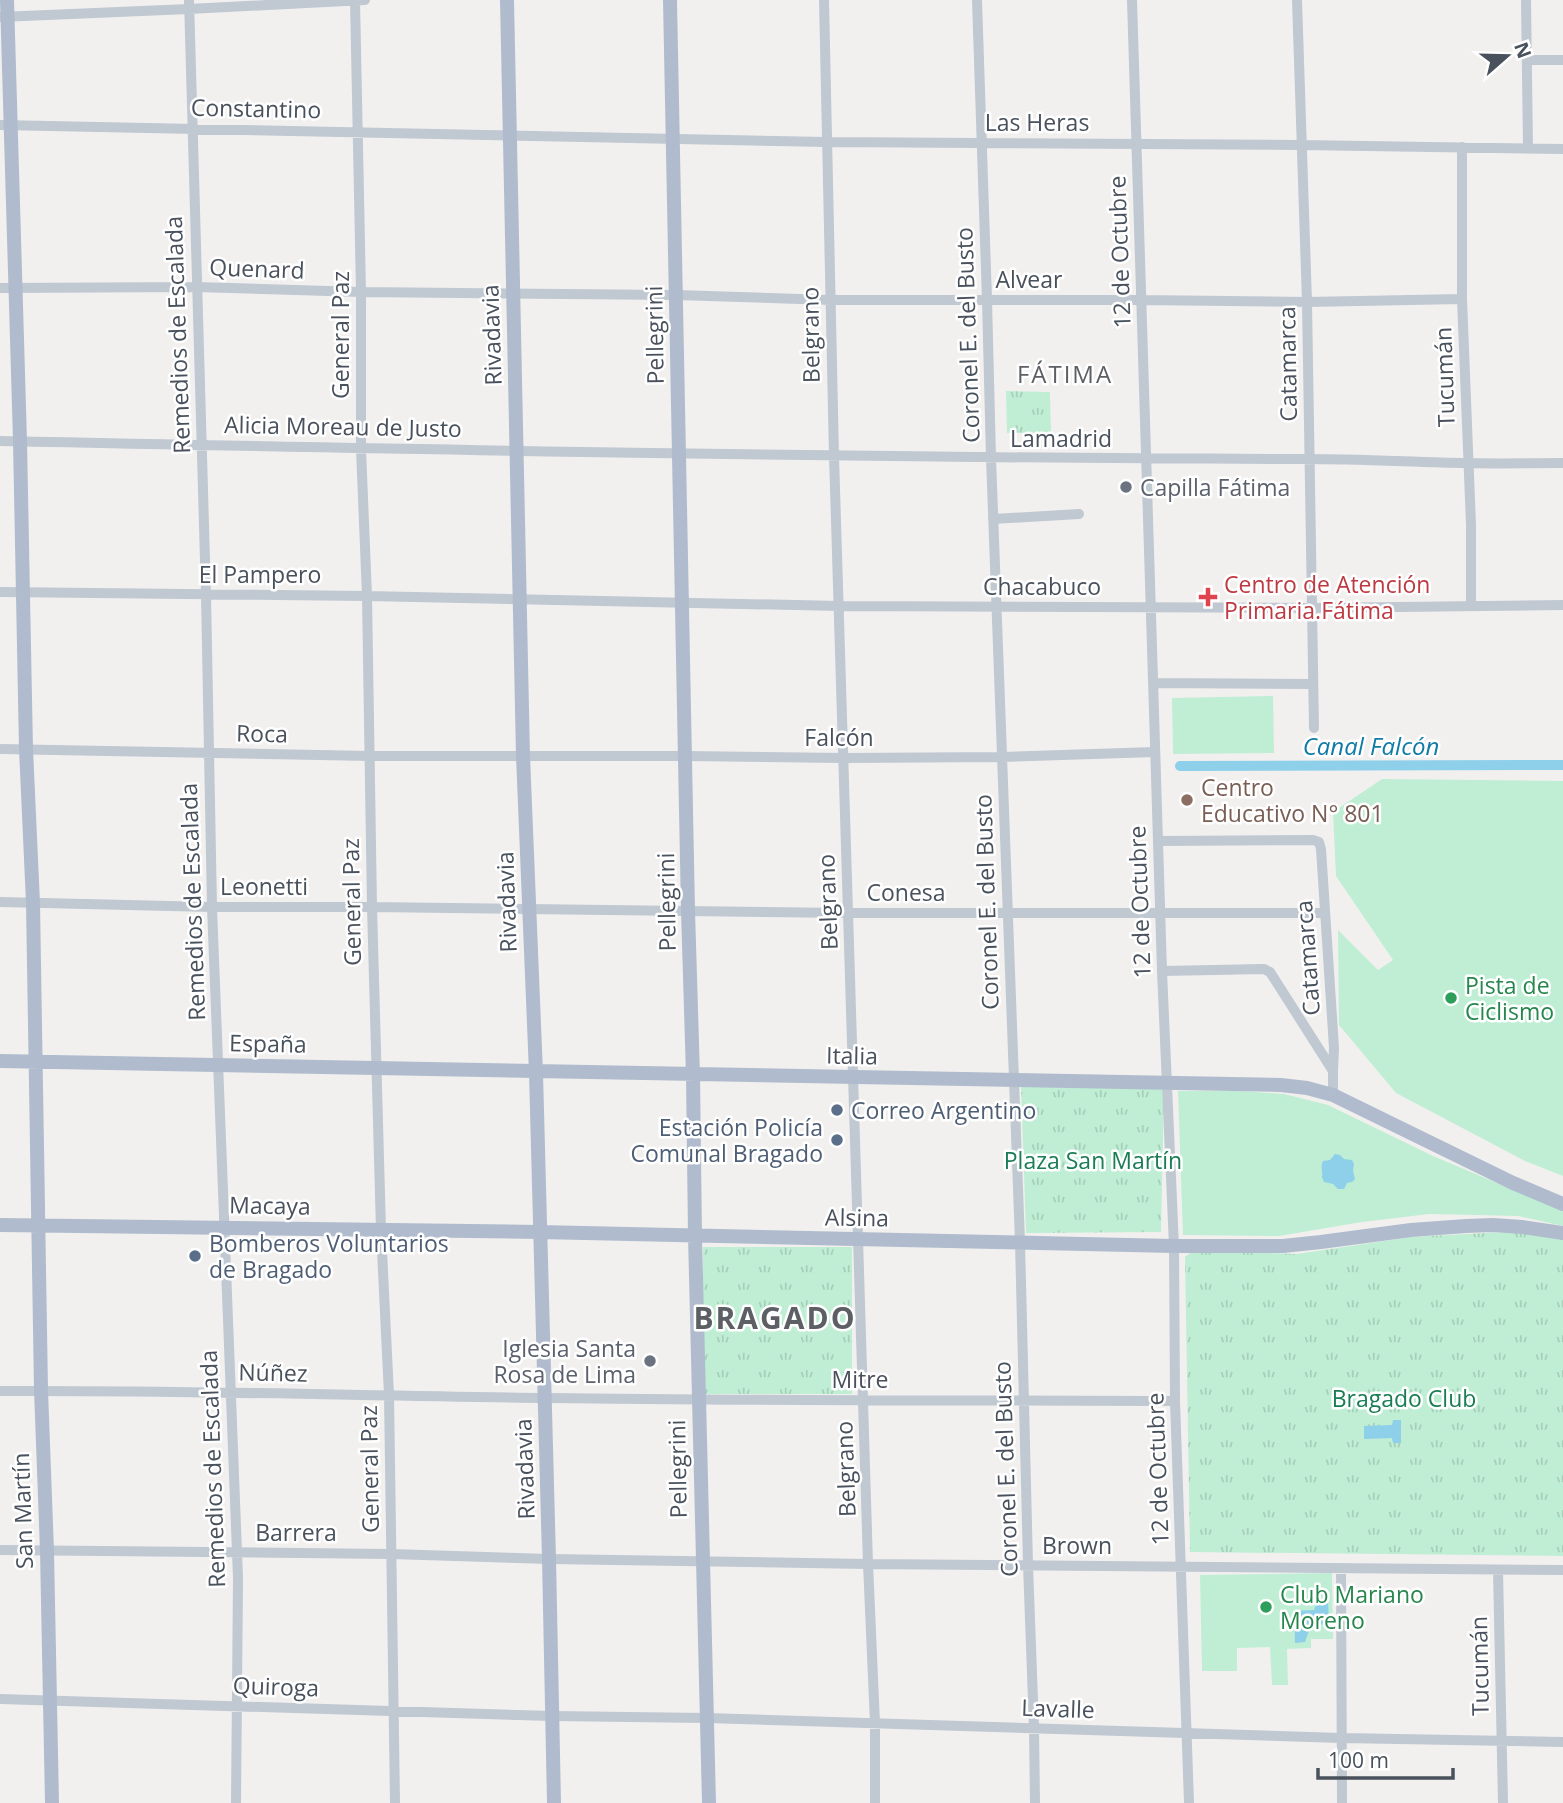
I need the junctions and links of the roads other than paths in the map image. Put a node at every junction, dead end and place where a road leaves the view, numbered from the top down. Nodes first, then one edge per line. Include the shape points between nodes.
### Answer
1 (8, 0) edge
2 (355, 0) edge
3 (365, 0) edge
4 (507, 0) edge
5 (670, 0) edge
6 (824, 0) edge
7 (977, 0) edge
8 (1132, 0) edge
9 (1297, 0) edge
10 (1526, 0) edge
11 (189, 5) edge
12 (4, 17) edge
13 (1527, 60) junction
14 (1563, 60) edge
15 (5, 125) edge
16 (192, 128) junction
17 (358, 132) junction
18 (510, 137) junction
19 (672, 139) junction
20 (826, 142) junction
21 (982, 143) junction
22 (1136, 144) junction
23 (1301, 145) junction
24 (1462, 147) junction
25 (1528, 148) junction
26 (1563, 149) edge
27 (196, 287) junction
28 (0, 288) edge
29 (15, 288) junction
30 (361, 292) junction
31 (512, 295) junction
32 (676, 295) junction
33 (1462, 299) junction
34 (831, 300) junction
35 (988, 300) junction
36 (1142, 300) junction
37 (1307, 302) junction
38 (0, 441) edge
39 (20, 441) junction
40 (201, 444) junction
41 (361, 449) junction
42 (517, 451) junction
43 (679, 452) junction
44 (834, 456) junction
45 (991, 458) junction
46 (1146, 459) junction
47 (1309, 459) junction
48 (1468, 463) junction
49 (1563, 463) edge
50 (1079, 514) dead end
51 (993, 519) junction
52 (0, 592) edge
53 (24, 592) junction
54 (206, 595) junction
55 (367, 596) junction
56 (520, 599) junction
57 (683, 603) junction
58 (1563, 605) edge
59 (839, 606) junction
60 (1471, 606) junction
61 (997, 607) junction
62 (1151, 608) junction
63 (1313, 608) junction
64 (1153, 682) junction
65 (1313, 684) junction
66 (1314, 728) dead end
67 (0, 749) edge
68 (26, 749) junction
69 (1155, 752) junction
70 (209, 754) junction
71 (370, 756) junction
72 (523, 756) junction
73 (685, 756) junction
74 (1001, 757) junction
75 (844, 758) junction
76 (1158, 841) junction
77 (0, 902) edge
78 (33, 903) junction
79 (372, 906) junction
80 (212, 907) junction
81 (529, 909) junction
82 (688, 911) junction
83 (848, 913) junction
84 (1008, 913) junction
85 (1325, 913) junction
86 (1160, 914) junction
87 (1162, 971) junction
88 (0, 1061) edge
89 (36, 1062) junction
90 (218, 1065) junction
91 (377, 1067) junction
92 (1333, 1071) junction
93 (536, 1073) junction
94 (693, 1075) junction
95 (853, 1077) junction
96 (1014, 1080) junction
97 (1167, 1083) junction
98 (1333, 1095) junction
99 (1563, 1204) edge
100 (0, 1225) edge
101 (38, 1225) junction
102 (224, 1227) junction
103 (381, 1230) junction
104 (539, 1232) junction
105 (1563, 1233) edge
106 (695, 1236) junction
107 (858, 1239) junction
108 (1020, 1242) junction
109 (1174, 1246) junction
110 (41, 1390) junction
111 (0, 1391) edge
112 (230, 1392) junction
113 (389, 1395) junction
114 (545, 1398) junction
115 (864, 1399) junction
116 (699, 1400) junction
117 (1023, 1401) junction
118 (1175, 1401) junction
119 (0, 1550) edge
120 (47, 1551) junction
121 (237, 1553) junction
122 (391, 1553) junction
123 (550, 1559) junction
124 (702, 1561) junction
125 (868, 1564) junction
126 (1028, 1566) junction
127 (1180, 1567) junction
128 (1341, 1568) junction
129 (1499, 1570) junction
130 (1563, 1570) edge
131 (0, 1699) edge
132 (50, 1700) junction
133 (236, 1706) junction
134 (394, 1711) junction
135 (552, 1716) junction
136 (707, 1718) junction
137 (875, 1723) junction
138 (1034, 1728) junction
139 (1188, 1733) junction
140 (1341, 1738) junction
141 (1502, 1741) junction
142 (1563, 1742) edge
143 (52, 1803) edge
144 (236, 1803) edge
145 (395, 1803) edge
146 (554, 1803) edge
147 (709, 1803) edge
148 (875, 1803) edge
149 (1035, 1803) edge
150 (1189, 1803) edge
151 (1342, 1803) edge
152 (1503, 1803) edge

1 - 12 main road, San Martín
2 - 3 street
2 - 11 street
2 - 17 street, General Paz
4 - 18 main road, Rivadavia
5 - 19 main road, Pellegrini
6 - 20 street, Belgrano
7 - 21 street, Coronel E. del Busto
8 - 22 street, 12 de Octubre
9 - 23 street, Catamarca
10 - 13 street
11 - 12 street
11 - 16 street, Remedios de Escalada
12 - 15 main road, San Martín
13 - 14 street
13 - 25 street
15 - 16 street, Constantino
15 - 29 main road, San Martín
16 - 17 street, Constantino
16 - 27 street, Remedios de Escalada
17 - 18 street, Constantino
17 - 30 street, General Paz
18 - 19 street, Las Heras
18 - 31 main road, Rivadavia
19 - 20 street, Las Heras
19 - 32 main road, Pellegrini
20 - 21 street, Las Heras
20 - 34 street, Belgrano
21 - 22 street, Las Heras
21 - 35 street, Coronel E. del Busto
22 - 23 street, Las Heras
22 - 36 street, 12 de Octubre
23 - 24 street, Las Heras
23 - 37 street, Catamarca
24 - 25 street, Las Heras
24 - 33 street, Tucumán
25 - 26 street, Las Heras
27 - 29 street, Quenard
27 - 30 street, Quenard
27 - 40 street, Remedios de Escalada
28 - 29 street, Quenard
29 - 39 main road, San Martín
30 - 31 street, Quenard
30 - 41 street, General Paz
31 - 32 street, Alvear
31 - 42 main road, Rivadavia
32 - 34 street, Alvear
32 - 43 main road, Pellegrini
33 - 37 street, Alvear
33 - 48 street, Tucumán
34 - 35 street, Alvear
34 - 44 street, Belgrano
35 - 36 street, Alvear
35 - 45 street, Coronel E. del Busto
36 - 37 street, Alvear
36 - 46 street, 12 de Octubre
37 - 47 street, Catamarca
38 - 39 street, Alicia Moreau de Justo
39 - 40 street, Alicia Moreau de Justo
39 - 53 main road, San Martín
40 - 41 street, Alicia Moreau de Justo
40 - 54 street, Remedios de Escalada
41 - 42 street, Alicia Moreau de Justo
41 - 55 street, General Paz
42 - 43 street, Lamadrid
42 - 56 main road, Rivadavia
43 - 44 street, Lamadrid
43 - 57 main road, Pellegrini
44 - 45 street, Lamadrid
44 - 59 street, Belgrano
45 - 46 street, Lamadrid
45 - 51 street, Coronel E. del Busto
46 - 47 street, Lamadrid
46 - 62 street, 12 de Octubre
47 - 48 street, Lamadrid
47 - 63 street, Catamarca
48 - 49 street, Lamadrid
48 - 60 street, Tucumán
50 - 51 street
51 - 61 street, Coronel E. del Busto
52 - 53 street, El Pampero
53 - 54 street, El Pampero
53 - 68 main road, San Martín
54 - 55 street, El Pampero
54 - 70 street, Remedios de Escalada
55 - 56 street, El Pampero
55 - 71 street, General Paz
56 - 57 street, Chacabuco
56 - 72 main road, Rivadavia
57 - 59 street, Chacabuco
57 - 73 main road, Pellegrini
58 - 60 street, Chacabuco
59 - 61 street, Chacabuco
59 - 75 street, Belgrano
60 - 63 street, Chacabuco
61 - 62 street, Chacabuco
61 - 74 street, Coronel E. del Busto
62 - 63 street, Chacabuco
62 - 64 street, 12 de Octubre
63 - 65 street, Catamarca
64 - 65 street
64 - 69 street, 12 de Octubre
65 - 66 street, Catamarca
67 - 68 street, Roca
68 - 70 street, Roca
68 - 78 main road, San Martín
69 - 74 street, Falcón
69 - 76 street, 12 de Octubre
70 - 71 street, Roca
70 - 80 street, Remedios de Escalada
71 - 72 street, Roca
71 - 79 street, General Paz
72 - 73 street, Falcón
72 - 81 main road, Rivadavia
73 - 75 street, Falcón
73 - 82 main road, Pellegrini
74 - 75 street, Falcón
74 - 84 street, Coronel E. del Busto
75 - 83 street, Belgrano
76 - 85 street, Catamarca via 1313,839 1321,849
76 - 86 street, 12 de Octubre
77 - 78 street, Leonetti
78 - 80 street, Leonetti
78 - 89 main road, San Martín
79 - 80 street, Leonetti
79 - 81 street, Leonetti
79 - 91 street, General Paz
80 - 90 street, Remedios de Escalada
81 - 82 street, Conesa
81 - 93 main road, Rivadavia
82 - 83 street, Conesa
82 - 94 main road, Pellegrini
83 - 84 street, Conesa
83 - 95 street, Belgrano
84 - 86 street, Conesa
84 - 96 street, Coronel E. del Busto
85 - 86 street, Conesa
85 - 92 street, Catamarca
86 - 87 street, 12 de Octubre
87 - 92 street via 1270,972
87 - 97 street, 12 de Octubre
88 - 89 main road, España
89 - 90 main road, España
89 - 101 main road, San Martín
90 - 91 main road, España
90 - 102 street, Remedios de Escalada
91 - 93 main road, España
91 - 103 street, General Paz
92 - 98 street, Catamarca
93 - 94 main road, Italia
93 - 104 main road, Rivadavia
94 - 95 main road, Italia
94 - 106 main road, Pellegrini
95 - 96 main road, Italia
95 - 107 street, Belgrano
96 - 97 main road, Italia
96 - 108 street, Coronel E. del Busto
97 - 98 main road, Italia via 1270,1084
97 - 109 street, 12 de Octubre
98 - 99 main road, Italia
100 - 101 main road, Macaya
101 - 102 main road, Macaya
101 - 110 main road, San Martín
102 - 103 main road, Macaya
102 - 112 street, Remedios de Escalada
103 - 104 main road, Macaya
103 - 113 street, General Paz
104 - 106 main road, Alsina
104 - 114 main road, Rivadavia
105 - 109 main road, Alsina via 1493,1225 1283,1246
106 - 107 main road, Alsina
106 - 116 main road, Pellegrini
107 - 108 main road, Alsina
107 - 115 street, Belgrano
108 - 109 main road, Alsina
108 - 117 street, Coronel E. del Busto
109 - 118 street, 12 de Octubre
110 - 111 street, Núñez
110 - 112 street, Núñez
110 - 120 main road, San Martín
112 - 113 street, Núñez
112 - 121 street, Remedios de Escalada
113 - 114 street, Núñez
113 - 122 street, General Paz
114 - 116 street, Mitre
114 - 123 main road, Rivadavia
115 - 116 street, Mitre
115 - 117 street, Mitre
115 - 125 street, Belgrano
116 - 124 main road, Pellegrini
117 - 118 street, Mitre
117 - 126 street, Coronel E. del Busto
118 - 127 street, 12 de Octubre
119 - 120 street, Barrera
120 - 121 street, Barrera
120 - 132 main road, San Martín
121 - 122 street, Barrera
121 - 133 street, Remedios de Escalada
122 - 123 street, Barrera
122 - 134 street, General Paz
123 - 124 street, Brown
123 - 135 main road, Rivadavia
124 - 125 street, Brown
124 - 136 main road, Pellegrini
125 - 126 street, Brown
125 - 137 street, Belgrano
126 - 127 street, Brown
126 - 138 street, Coronel E. del Busto
127 - 128 street, Brown
127 - 139 street, 12 de Octubre
128 - 129 street, Brown
128 - 140 street
129 - 130 street, Brown
129 - 141 street, Tucumán
131 - 132 street, Quiroga
132 - 133 street, Quiroga
132 - 143 main road, San Martín
133 - 134 street, Quiroga
133 - 144 street, Remedios de Escalada
134 - 135 street, Quiroga
134 - 145 street, General Paz
135 - 136 street, Lavalle
135 - 146 main road, Rivadavia
136 - 137 street, Lavalle
136 - 147 main road, Pellegrini
137 - 138 street, Lavalle
137 - 148 street, Belgrano
138 - 139 street, Lavalle
138 - 149 street, Coronel E. del Busto
139 - 140 street, Lavalle
139 - 150 street, 12 de Octubre
140 - 141 street, Lavalle
140 - 151 street
141 - 142 street, Lavalle
141 - 152 street, Tucumán

